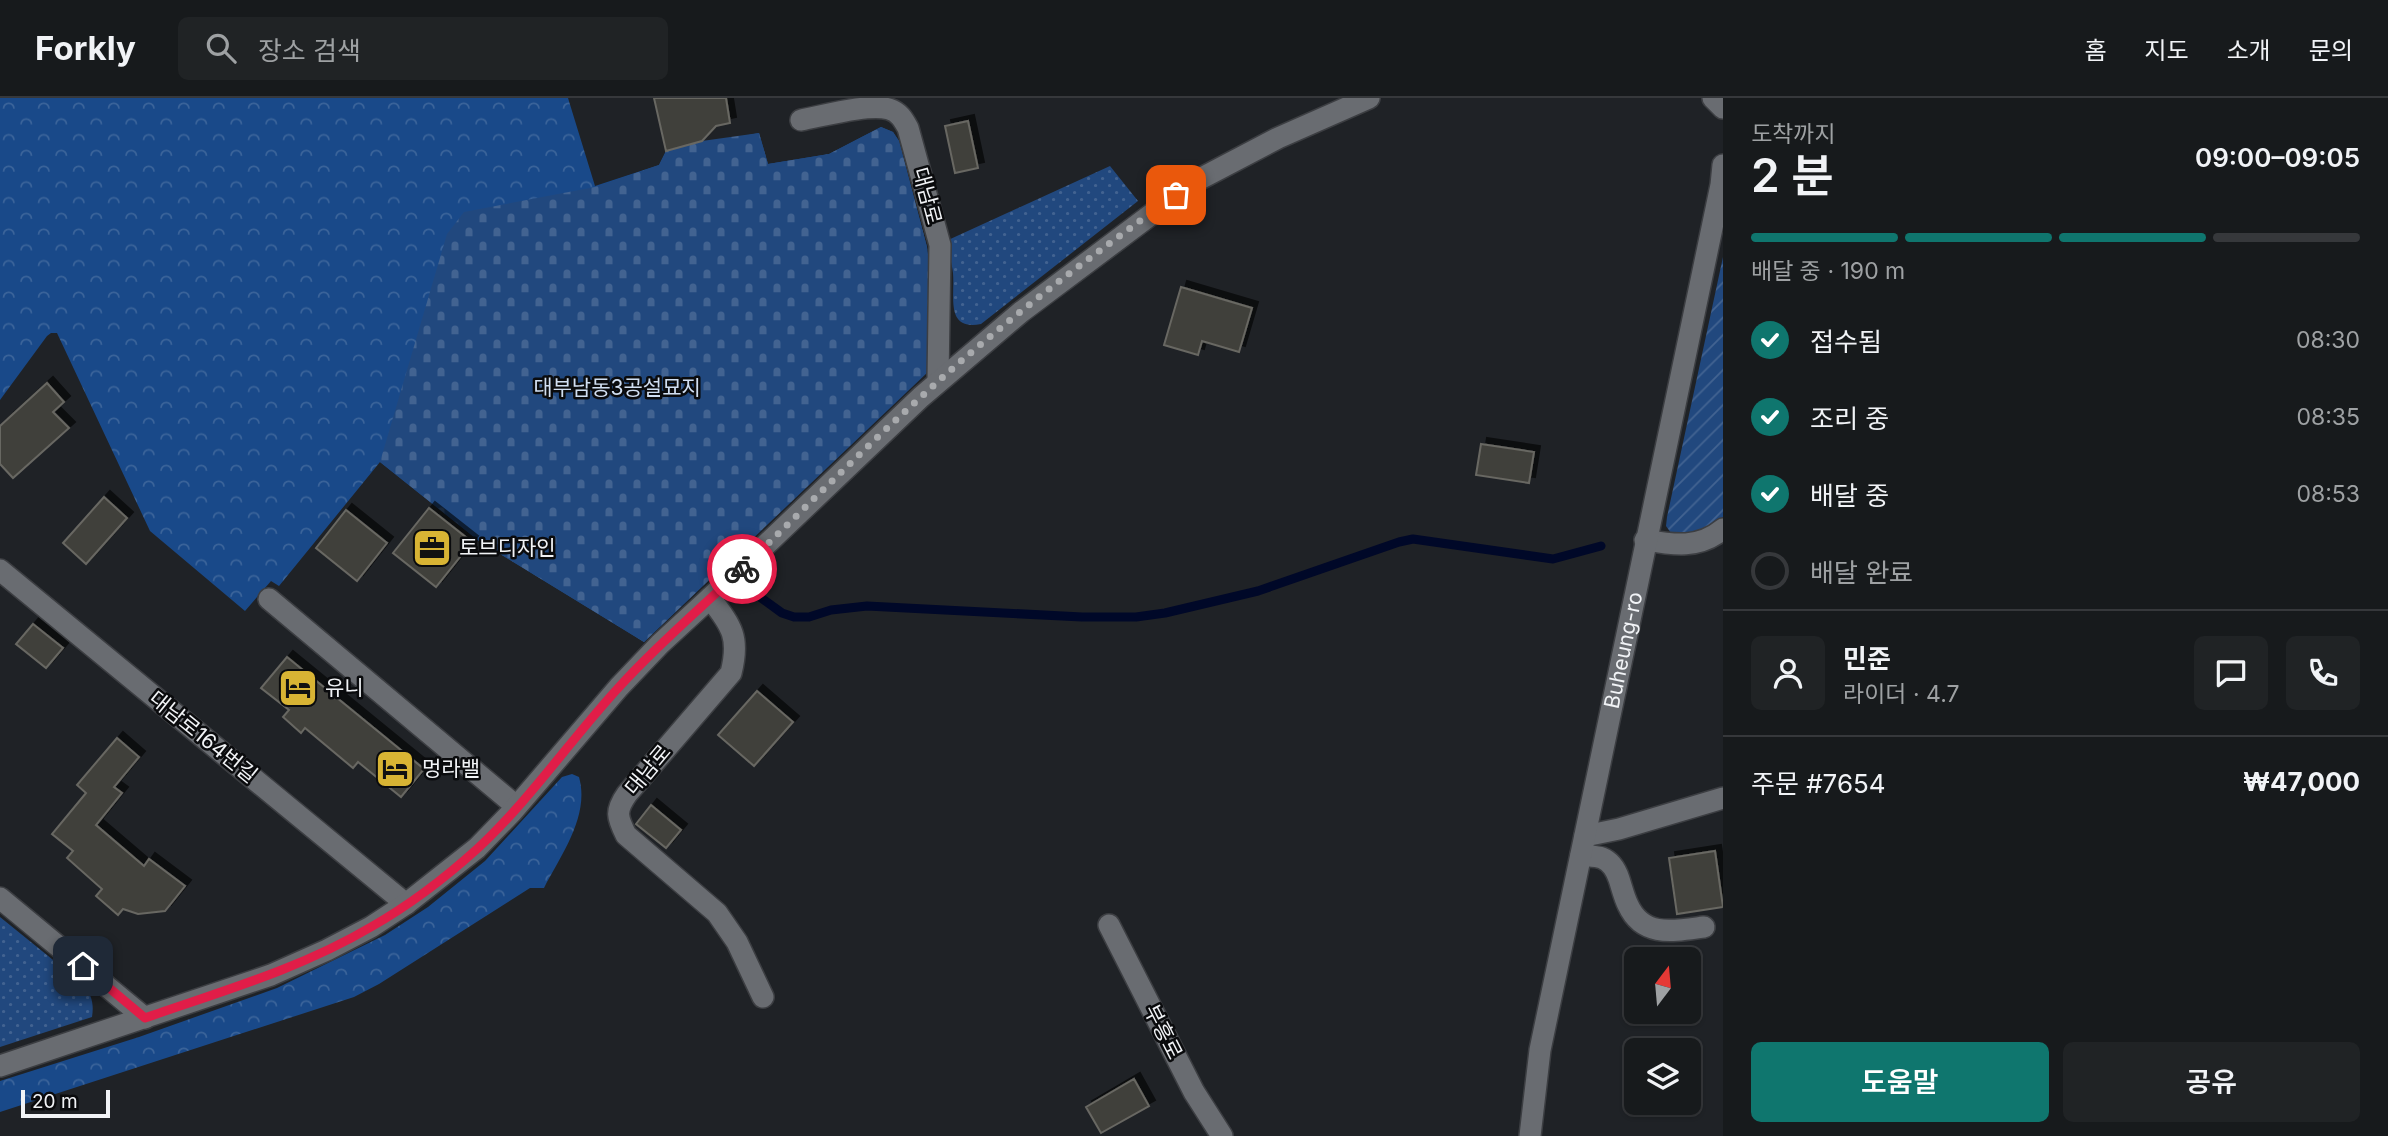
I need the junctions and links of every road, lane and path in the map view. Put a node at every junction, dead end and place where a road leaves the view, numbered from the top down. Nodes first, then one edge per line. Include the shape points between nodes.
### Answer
1 (1370, 98) edge
2 (1713, 98) edge
3 (1723, 108) edge
4 (801, 120) dead end
5 (1723, 165) edge
6 (938, 381) junction
7 (1723, 529) edge
8 (1645, 540) junction
9 (0, 570) edge
10 (710, 598) junction
11 (269, 599) dead end
12 (1723, 798) edge
13 (516, 806) junction
14 (1583, 846) junction
15 (0, 898) edge
16 (406, 904) junction
17 (1108, 925) dead end
18 (1704, 927) dead end
19 (763, 997) dead end
20 (145, 1018) junction
21 (0, 1066) edge
22 (1222, 1136) edge
23 (1530, 1136) edge

1 - 6 street via 1196,181 1021,312
2 - 3 street
4 - 6 street, 대남로 via 874,107 901,115 908,128 940,244
5 - 8 street, Buheung-ro
6 - 10 street
7 - 8 street via 1697,544
8 - 14 street, Buheung-ro
9 - 16 street, 대남로164번길
10 - 13 street via 619,687
10 - 19 street, 대남로 via 735,638 731,673 627,794 619,805 618,821 626,835 717,913
11 - 13 street
12 - 14 street via 1619,829
13 - 16 street via 477,848
14 - 18 street via 1615,868 1627,903 1642,925 1673,932
14 - 23 street, Buheung-ro via 1541,1050
15 - 20 street
16 - 20 street via 371,927 271,975
17 - 22 street, 부흥로 via 1194,1092
20 - 21 street

